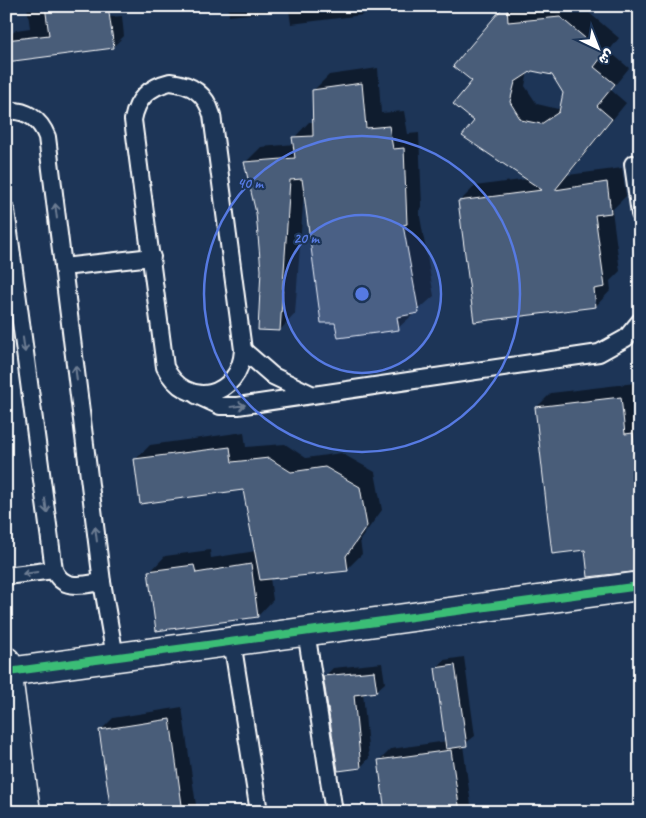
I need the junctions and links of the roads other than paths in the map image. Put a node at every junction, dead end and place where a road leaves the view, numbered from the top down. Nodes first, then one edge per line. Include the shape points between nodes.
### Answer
1 (6, 111) edge
2 (633, 164) dead end
3 (638, 193) edge
4 (6, 210) edge
5 (640, 214) edge
6 (152, 257) junction
7 (63, 267) junction
8 (640, 321) edge
9 (243, 350) junction
10 (192, 392) junction
11 (310, 394) junction
12 (54, 570) junction
13 (6, 576) edge
14 (102, 582) junction
15 (640, 586) edge
16 (306, 631) junction
17 (232, 641) junction
18 (115, 657) junction
19 (7, 666) edge
20 (26, 812) edge
21 (260, 812) edge
22 (334, 812) edge

7 -> 1 lane via 44,128 23,111
2 - 3 lane
3 - 5 lane
4 -> 12 lane
6 - 7 lane
6 - 9 lane via 133,120 141,98 149,90 170,82 182,83 202,94 212,115
6 - 10 lane via 165,367 176,383
14 -> 7 lane
8 - 11 lane via 626,338 599,352
9 - 10 lane via 239,371 224,388 214,392
9 - 11 lane via 273,376
10 -> 11 lane via 212,403 229,407
12 -> 13 lane
12 - 14 lane via 60,580 69,585
14 - 18 lane
15 - 16 street
16 - 17 street
16 - 22 lane
17 - 18 street
17 - 21 lane
18 - 19 street
19 - 20 street

